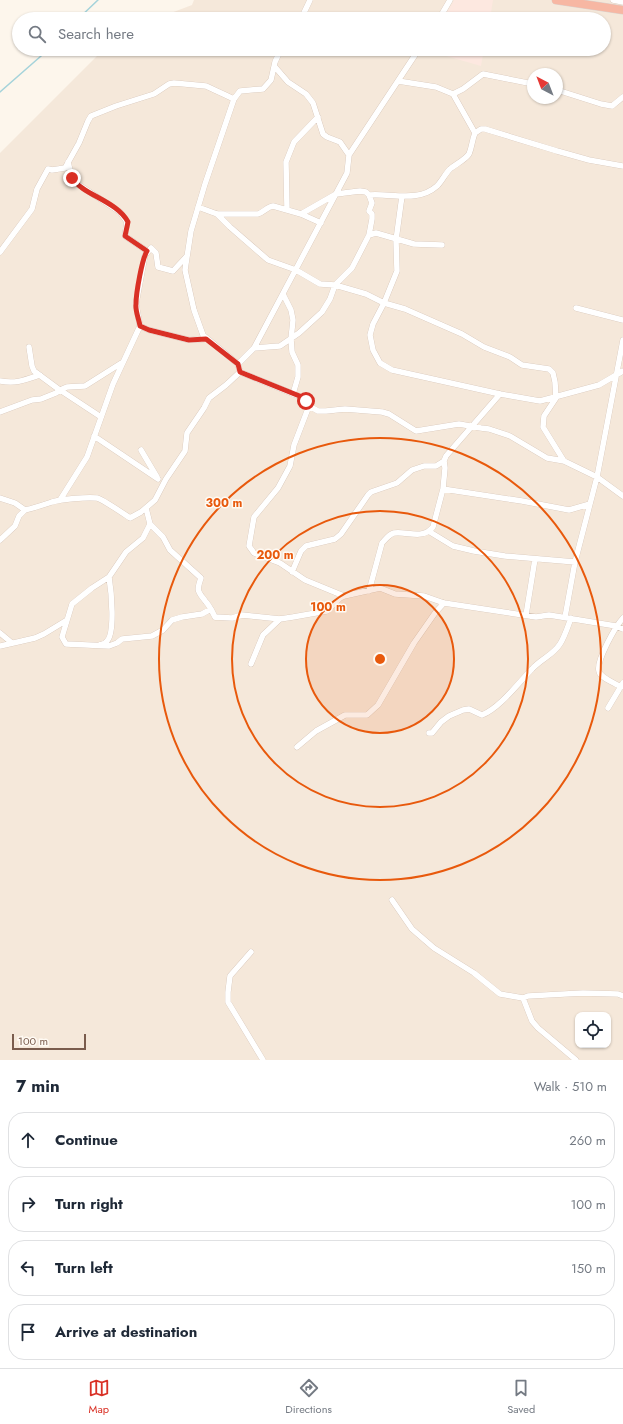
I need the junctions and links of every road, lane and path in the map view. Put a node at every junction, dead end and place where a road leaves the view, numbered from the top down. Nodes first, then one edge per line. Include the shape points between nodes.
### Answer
1 (310, 0) edge
2 (450, 0) edge
3 (556, 0) edge
4 (613, 0) edge
5 (565, 1) edge
6 (623, 2) edge
7 (623, 10) edge
8 (304, 12) edge
9 (443, 12) edge
10 (278, 56) edge
11 (414, 56) edge
12 (274, 67) junction
13 (398, 81) junction
14 (527, 83) edge
15 (563, 92) edge
16 (453, 94) junction
17 (623, 97) edge
18 (234, 100) junction
19 (318, 117) junction
20 (475, 133) junction
21 (349, 155) junction
22 (68, 162) junction
23 (623, 166) edge
24 (336, 194) junction
25 (369, 195) junction
26 (402, 196) junction
27 (198, 207) junction
28 (287, 209) junction
29 (217, 214) junction
30 (301, 214) junction
31 (321, 223) junction
32 (369, 235) junction
33 (396, 240) junction
34 (442, 245) dead end
35 (147, 251) junction
36 (0, 252) edge
37 (188, 255) junction
38 (296, 270) junction
39 (335, 285) junction
40 (283, 294) junction
41 (384, 303) junction
42 (576, 308) dead end
43 (623, 320) edge
44 (140, 326) junction
45 (291, 338) junction
46 (206, 339) junction
47 (623, 340) edge
48 (29, 347) dead end
49 (254, 348) junction
50 (622, 352) edge
51 (123, 362) junction
52 (238, 364) junction
53 (623, 371) edge
54 (240, 372) junction
55 (40, 375) junction
56 (617, 375) junction
57 (623, 380) edge
58 (0, 381) edge
59 (60, 390) junction
60 (293, 394) junction
61 (500, 394) junction
62 (556, 398) junction
63 (309, 406) junction
64 (0, 412) edge
65 (101, 416) junction
66 (472, 426) junction
67 (94, 436) junction
68 (141, 450) dead end
69 (444, 461) junction
70 (564, 461) junction
71 (597, 477) junction
72 (158, 479) junction
73 (163, 485) junction
74 (444, 489) junction
75 (623, 496) edge
76 (0, 498) edge
77 (60, 500) junction
78 (590, 504) junction
79 (146, 508) junction
80 (25, 510) junction
81 (150, 524) junction
82 (430, 532) junction
83 (0, 533) edge
84 (7, 534) junction
85 (0, 540) edge
86 (535, 559) junction
87 (574, 562) junction
88 (292, 572) junction
89 (109, 577) junction
90 (369, 591) junction
91 (344, 596) junction
92 (444, 603) junction
93 (526, 615) junction
94 (215, 617) junction
95 (565, 617) junction
96 (571, 618) junction
97 (623, 618) edge
98 (280, 619) junction
99 (67, 620) junction
100 (616, 626) junction
101 (623, 629) edge
102 (0, 633) edge
103 (12, 643) junction
104 (0, 646) edge
105 (99, 646) junction
106 (251, 664) dead end
107 (622, 685) edge
108 (608, 708) dead end
109 (429, 733) dead end
110 (297, 746) dead end
111 (392, 900) dead end
112 (251, 952) dead end
113 (623, 996) edge
114 (523, 998) junction
115 (263, 1060) edge
116 (576, 1060) edge

1 - 8 street
2 - 9 street
3 - 5 highway
4 - 6 street
5 - 7 highway
10 - 12 street
11 - 13 street
12 - 18 street via 271,80 263,89 240,91
12 - 19 street via 288,82 310,98
13 - 16 street via 436,87
13 - 21 street
14 - 16 street via 483,74
15 - 17 street via 612,106
16 - 20 street
18 - 22 street via 206,86 169,84 154,94 91,116
18 - 27 street
19 - 21 street via 325,136 340,142
19 - 28 street via 294,142 286,162
20 - 23 street via 485,129 589,160
20 - 26 street via 468,155 449,170 437,186 424,194
21 - 24 street via 347,173
22 - 35 street via 76,183 120,212 128,222 125,236
22 - 36 street via 65,168 48,169 37,188 32,209
24 - 25 street via 360,191
24 - 30 street
24 - 31 street
25 - 26 street
25 - 32 street via 372,219
26 - 33 street
27 - 29 street
27 - 37 street
28 - 29 street via 270,206 258,214
28 - 30 street
29 - 38 street via 268,260
30 - 31 street
31 - 38 street
32 - 33 street via 376,233
32 - 39 street via 352,268
33 - 34 street via 421,245
33 - 41 street via 397,271
35 - 37 street via 151,248 156,253 158,267 173,271
35 - 44 street via 136,304
37 - 46 street via 186,274 194,310
38 - 39 street via 320,284
38 - 40 street
39 - 41 street via 366,294
39 - 45 street via 322,312
40 - 45 street via 293,320
40 - 49 street
41 - 61 street via 370,335 373,350 380,363 392,370
41 - 62 street via 405,309 462,334 522,365 549,369 554,377
42 - 43 street
44 - 46 street via 189,340
44 - 51 street
45 - 49 street via 278,347
45 - 60 street via 292,352 298,365 298,377
46 - 52 street
47 - 50 street
48 - 55 street via 33,369
49 - 52 street
50 - 56 street
51 - 59 street via 85,386
51 - 65 street
52 - 54 street
53 - 56 street
54 - 60 street
54 - 73 street via 209,398 187,434 185,451
55 - 58 street via 18,383
55 - 59 street
56 - 57 street
56 - 62 street via 599,385
56 - 71 street
59 - 64 street via 56,394
59 - 65 street
60 - 63 street via 302,397
61 - 62 street via 540,401
61 - 66 street
62 - 70 street via 544,416 543,427
63 - 66 street via 318,411 345,409 382,412 416,431 459,424
63 - 88 street via 294,446 290,466 278,488 254,517 249,546 254,554 280,563
65 - 67 street
66 - 69 street
66 - 70 street via 510,436 546,458
67 - 72 street
67 - 77 street via 87,457
68 - 72 street
69 - 74 street
69 - 88 street via 436,466 412,470 397,483 371,492 341,534 335,539 306,546 301,551
70 - 71 street
71 - 75 street
71 - 78 street
72 - 73 street
73 - 79 street via 155,500
74 - 78 street via 569,510
74 - 82 street
76 - 80 street
77 - 79 street via 100,499 130,518
77 - 80 street
78 - 87 street
79 - 81 street
80 - 84 street
81 - 89 street via 143,538 126,552
81 - 94 street via 163,536 170,550 201,578 198,590
82 - 86 street via 454,546
82 - 90 street via 393,533 387,538 382,543
83 - 84 street
84 - 85 street
86 - 87 street
86 - 93 street
87 - 95 street
88 - 91 street
89 - 99 street via 72,604
89 - 105 street via 112,633 107,642
90 - 91 street
90 - 92 street via 380,588 395,594 424,596
91 - 98 street via 327,611
92 - 93 street
92 - 110 street via 414,643 378,705 368,714 345,715 316,731
93 - 95 street
94 - 98 street via 232,618 242,615
94 - 105 street via 211,609 202,614 182,616 172,620 163,630 152,636 122,638 109,646
95 - 96 street
96 - 100 street
96 - 109 street via 561,643 552,654 532,668 513,691 488,713 482,715 469,709 463,710 449,716
97 - 100 street
98 - 106 street via 263,635
99 - 103 street via 35,638
99 - 105 street via 62,637 66,644
100 - 101 street
100 - 107 street via 598,670
102 - 103 street
103 - 104 street
107 - 108 street
111 - 114 street via 412,929 434,948 474,973 500,994
112 - 115 street via 230,976 228,1002
113 - 114 street via 583,993
114 - 116 street via 532,1021

